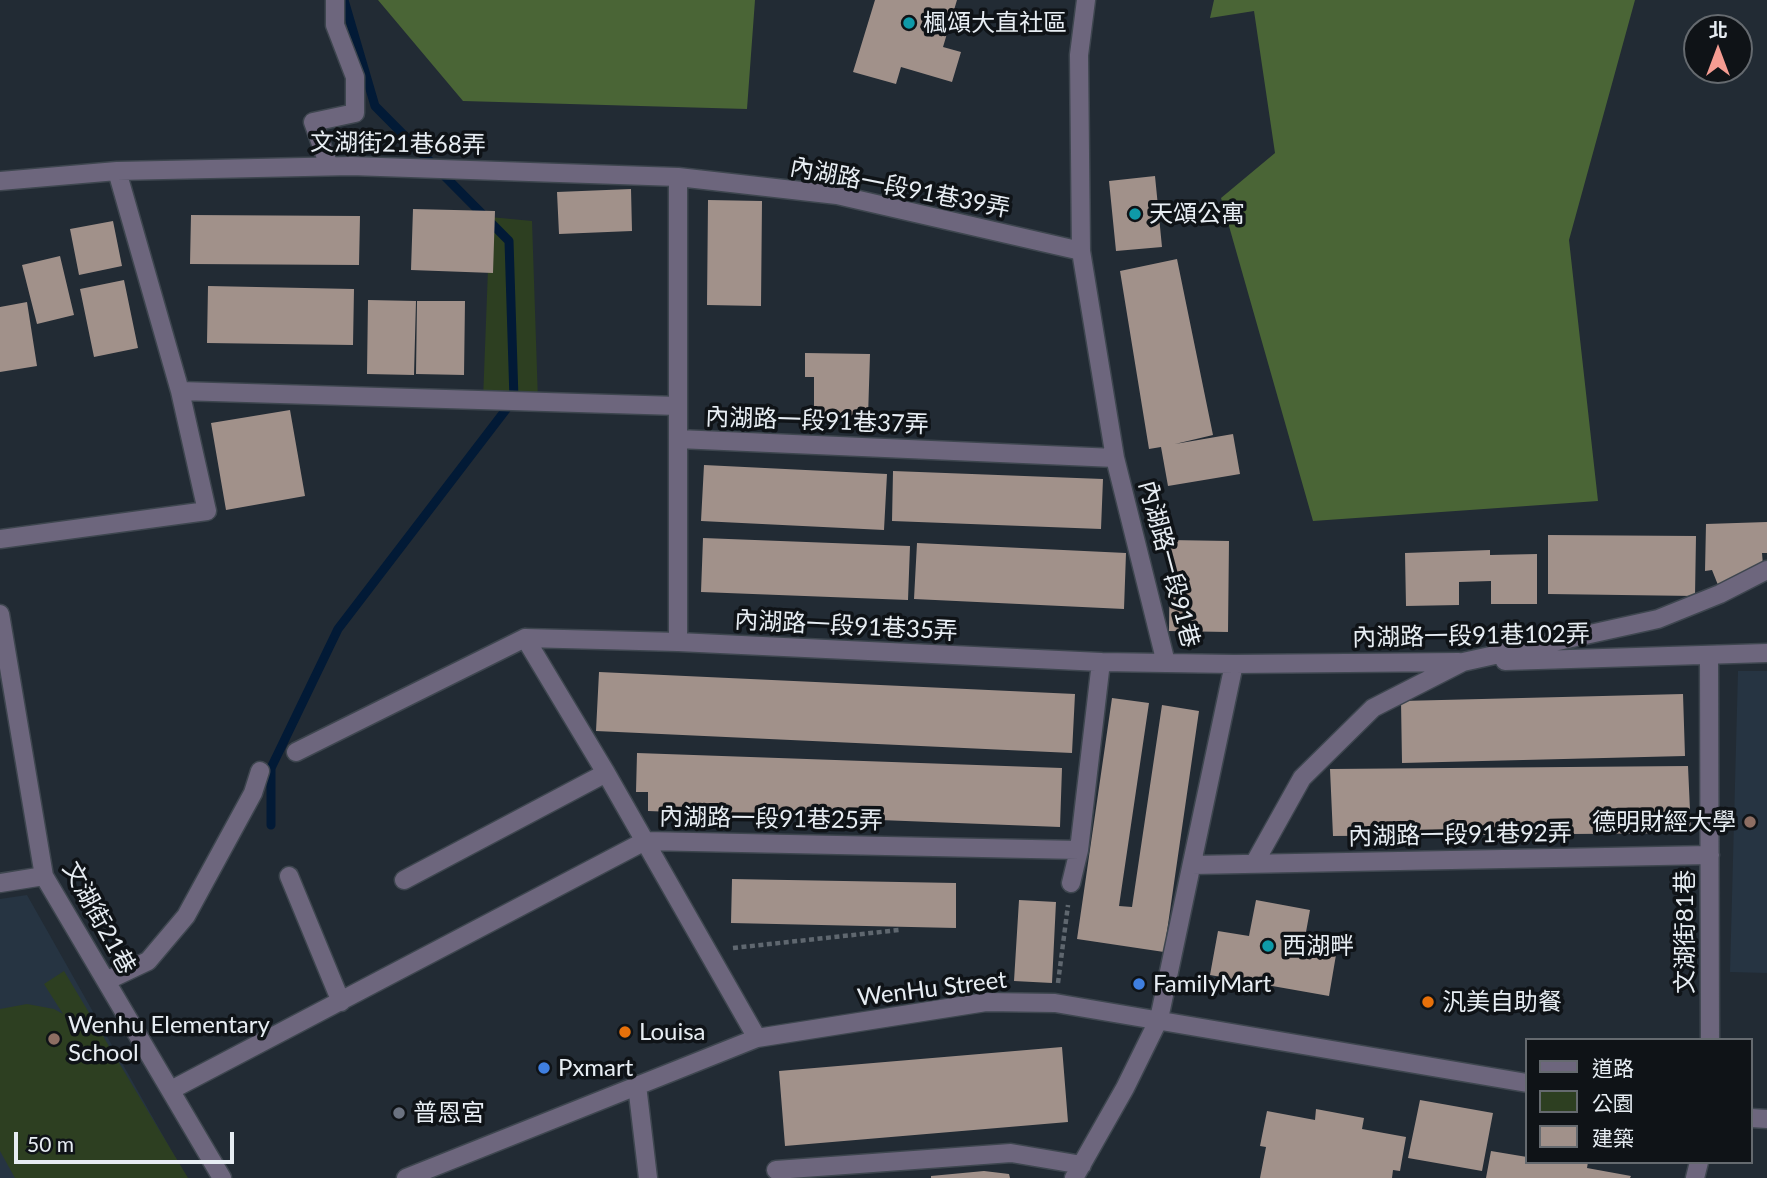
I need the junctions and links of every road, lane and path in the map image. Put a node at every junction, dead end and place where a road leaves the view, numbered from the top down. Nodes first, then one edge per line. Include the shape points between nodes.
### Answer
1 (335, 0) edge
2 (1086, 0) edge
3 (329, 166) junction
4 (117, 171) junction
5 (678, 177) junction
6 (0, 181) edge
7 (1081, 251) junction
8 (180, 391) junction
9 (678, 406) junction
10 (678, 439) junction
11 (1115, 458) junction
12 (0, 539) edge
13 (1767, 570) edge
14 (0, 614) edge
15 (525, 638) junction
16 (678, 642) junction
17 (1767, 653) edge
18 (1709, 655) junction
19 (1101, 662) junction
20 (1463, 662) junction
21 (1166, 663) junction
22 (1234, 664) junction
23 (5, 673) edge
24 (296, 752) dead end
25 (260, 771) dead end
26 (606, 773) junction
27 (645, 841) junction
28 (1079, 850) junction
29 (1710, 855) junction
30 (1192, 864) junction
31 (1254, 864) junction
32 (44, 876) junction
33 (289, 876) dead end
34 (404, 880) dead end
35 (0, 883) edge
36 (1071, 883) joint
37 (899, 930) dead end
38 (708, 951) junction
39 (106, 981) junction
40 (341, 1002) junction
41 (1055, 1003) junction
42 (1159, 1019) junction
43 (757, 1038) junction
44 (1710, 1038) edge
45 (1526, 1083) edge
46 (637, 1085) junction
47 (171, 1090) junction
48 (776, 1170) dead end
49 (1078, 1171) edge
50 (222, 1178) edge
51 (406, 1178) edge
52 (648, 1178) edge

1 - 3 street via 335,25 355,77 355,113 313,122
2 - 7 street, 內湖路一段91巷 via 1079,55
3 - 4 street, 文湖街21巷68弄
3 - 5 street, 文湖街21巷68弄
4 - 6 street, 文湖街21巷68弄
4 - 8 street
5 - 7 street, 內湖路一段91巷39弄 via 837,195
5 - 9 street
7 - 11 street, 內湖路一段91巷
8 - 9 street
8 - 12 street via 206,511
9 - 10 street
10 - 11 street, 內湖路一段91巷37弄
10 - 16 street, 內湖路一段91巷37弄
11 - 21 street, 內湖路一段91巷
13 - 20 street via 1658,619
14 - 23 street, 文湖街21巷
15 - 16 street, 內湖路一段91巷35弄
15 - 24 street, 內湖路一段91巷35弄
15 - 26 street
16 - 19 street, 內湖路一段91巷35弄
17 - 18 street, 內湖路一段91巷102弄
18 - 20 street, 內湖路一段91巷102弄
18 - 29 street, 文湖街81巷
19 - 21 street, 內湖路一段91巷35弄
19 - 28 street
20 - 22 street, 內湖路一段91巷102弄
20 - 31 street via 1373,708 1302,778
21 - 22 street, 內湖路一段91巷
22 - 30 street, 內湖路一段91巷
23 - 32 street, 文湖街21巷
25 - 39 street via 253,793 186,916 148,961
26 - 27 street
26 - 34 street
27 - 28 street, 內湖路一段91巷25弄
27 - 38 street, 內湖路一段91巷25弄
27 - 40 street
28 - 36 street
29 - 31 street, 內湖路一段91巷92弄
29 - 44 street, 文湖街81巷
30 - 31 street, 內湖路一段91巷92弄
30 - 42 street, 內湖路一段91巷
32 - 35 street
32 - 39 street, 文湖街21巷
33 - 40 street
36 - 41 path
37 - 38 path
38 - 43 street, 內湖路一段91巷25弄
39 - 47 street, 文湖街21巷
40 - 47 street
41 - 42 street, WenHu Street
41 - 43 street, WenHu Street via 986,1002
42 - 45 street, WenHu Street
42 - 49 street, 內湖路一段91巷
43 - 46 street, WenHu Street
46 - 51 street, WenHu Street
46 - 52 street
47 - 50 street, 文湖街21巷
48 - 49 street via 1011,1153

